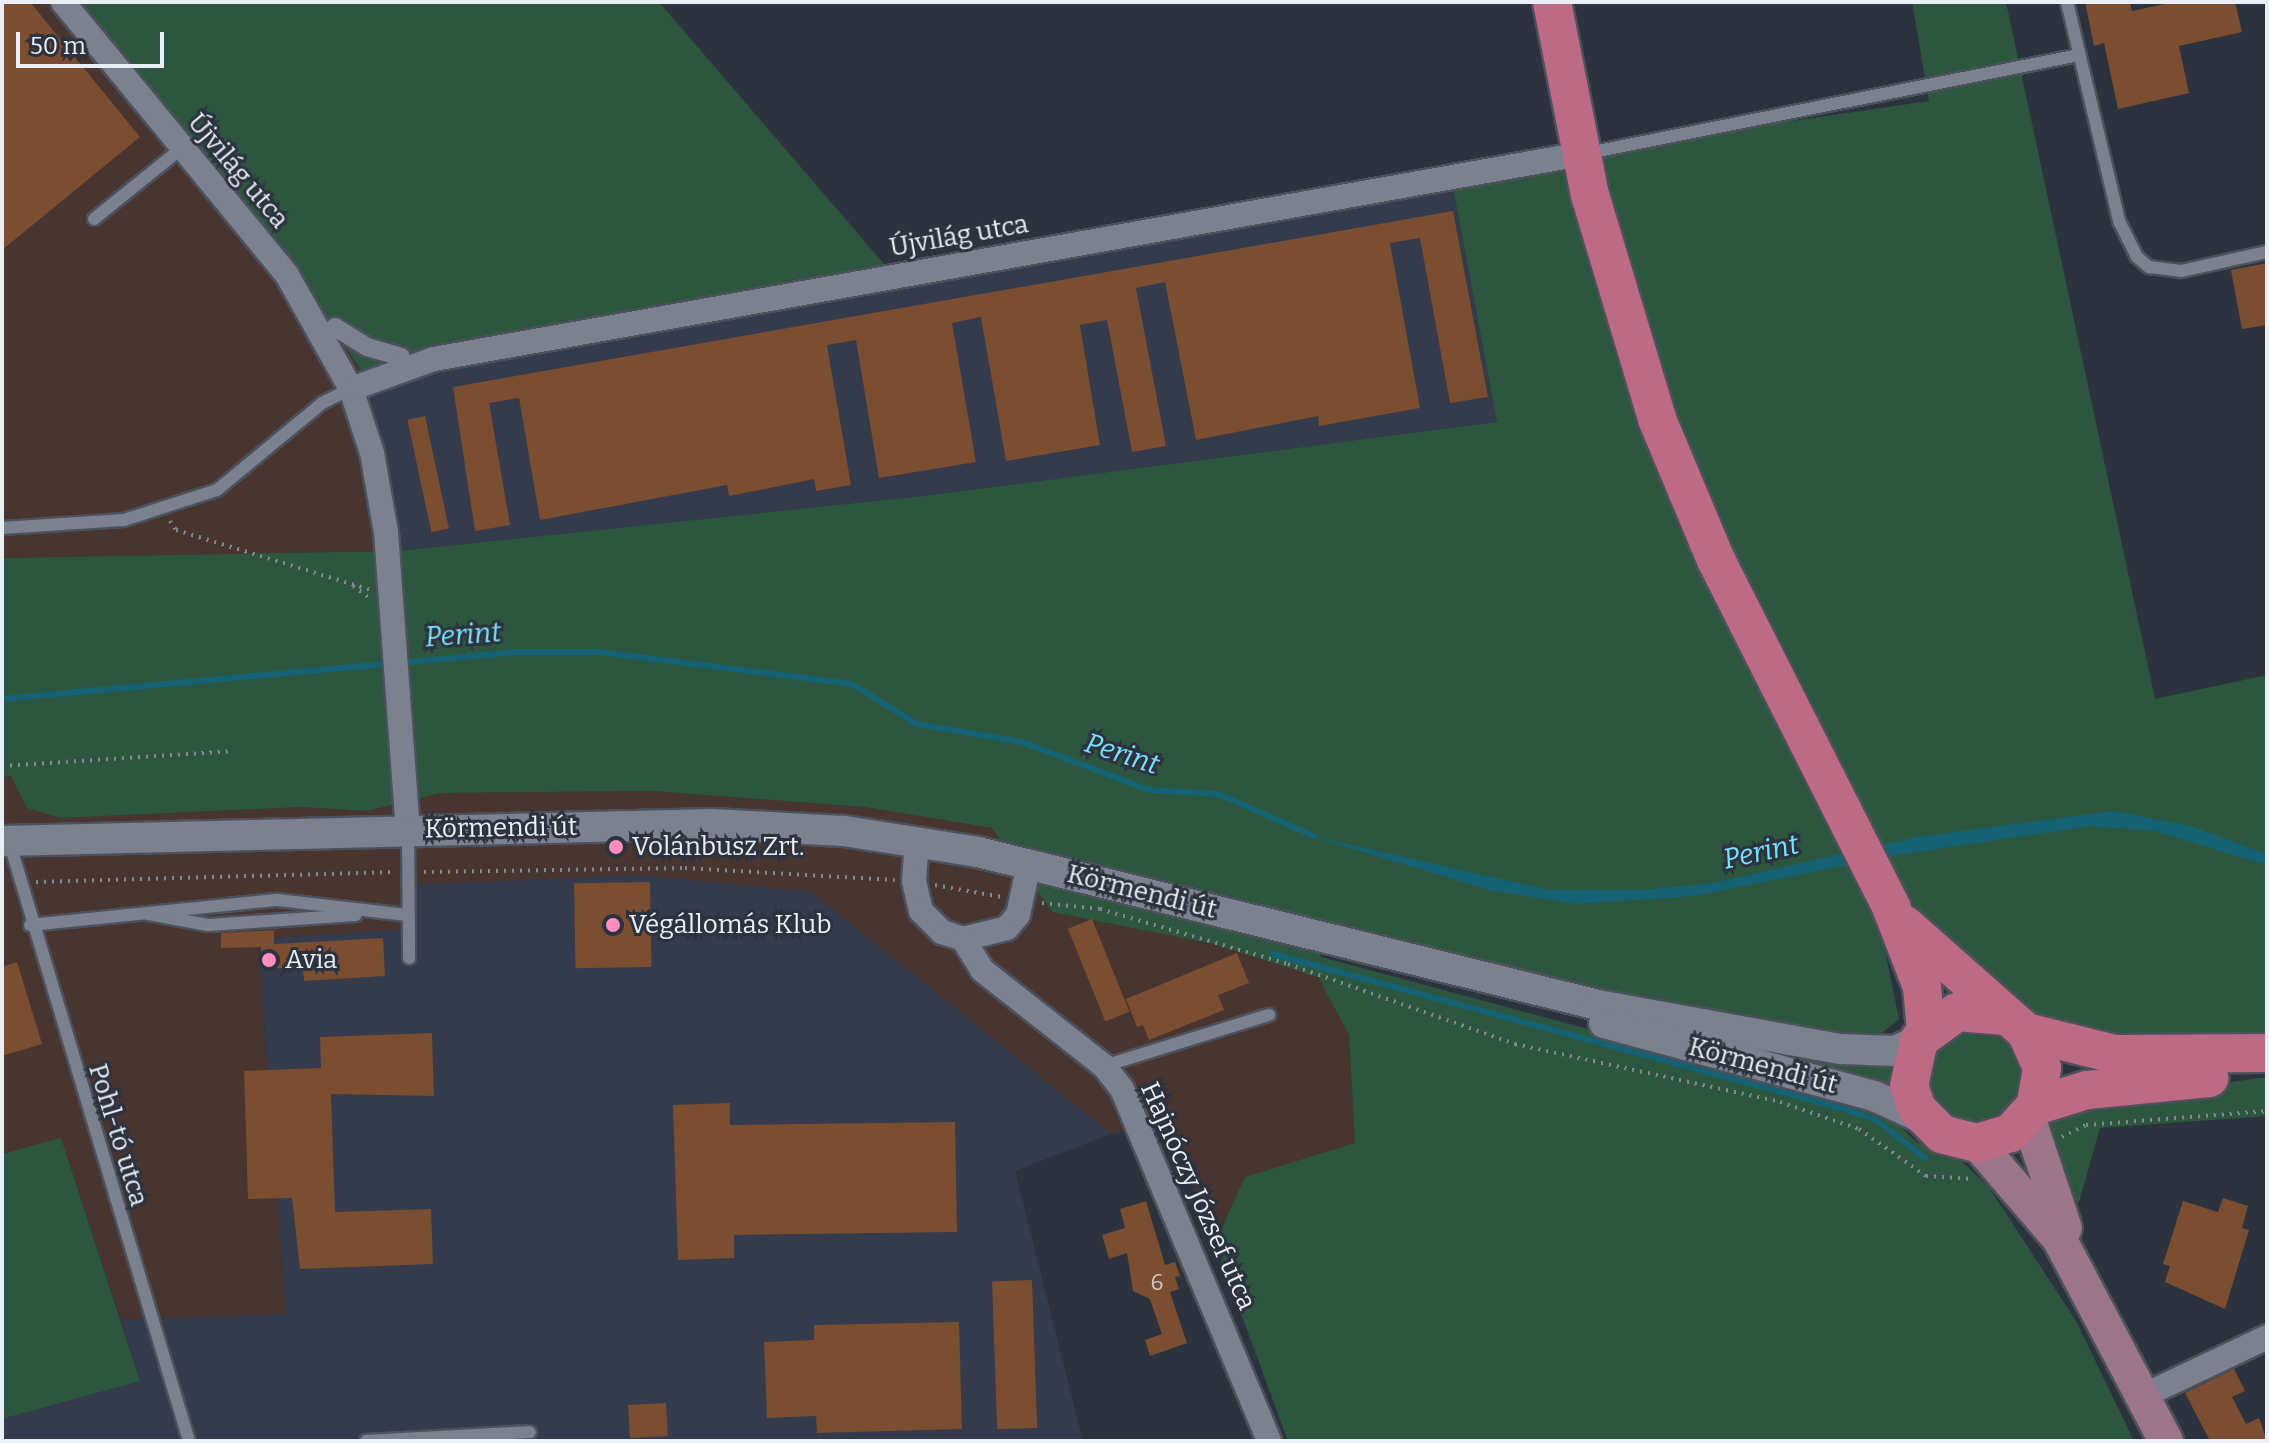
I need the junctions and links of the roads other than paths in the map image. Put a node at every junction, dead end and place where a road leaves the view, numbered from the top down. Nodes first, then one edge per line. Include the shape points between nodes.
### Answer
1 (63, 2) edge
2 (1552, 2) edge
3 (2067, 2) edge
4 (2079, 55) junction
5 (182, 148) junction
6 (1581, 154) junction
7 (94, 219) dead end
8 (2267, 252) edge
9 (335, 327) dead end
10 (401, 357) dead end
11 (351, 389) junction
12 (2, 528) edge
13 (408, 831) junction
14 (917, 840) junction
15 (5, 841) edge
16 (1029, 864) junction
17 (1891, 907) junction
18 (137, 912) junction
19 (386, 913) junction
20 (407, 915) junction
21 (30, 925) junction
22 (963, 939) junction
23 (1370, 950) junction
24 (409, 958) dead end
25 (1269, 1015) dead end
26 (2016, 1024) junction
27 (1922, 1036) junction
28 (2267, 1053) edge
29 (1104, 1066) junction
30 (2267, 1071) edge
31 (2032, 1112) junction
32 (1924, 1119) junction
33 (1977, 1143) junction
34 (2100, 1313) junction
35 (2267, 1337) edge
36 (2143, 1396) junction
37 (530, 1432) dead end
38 (189, 1441) edge
39 (366, 1441) edge
40 (1269, 1441) edge
41 (2166, 1441) edge

1 - 5 street, Újvilág utca
2 - 6 main road
3 - 4 lane
4 - 6 lane
4 - 8 lane via 2119,221 2137,257 2149,267 2181,271
5 - 7 lane
5 - 11 street, Újvilág utca via 287,275
6 - 11 street, Újvilág utca via 434,359
6 - 17 main road via 1657,419 1716,560
9 - 10 street via 367,347
11 - 12 lane via 322,403 217,490 124,520
11 - 13 street, Újvilág utca via 377,477 383,606 400,707
13 - 14 street, Körmendi út via 713,824
13 - 15 street, Körmendi út
13 - 20 lane
14 - 16 street, Körmendi út
14 - 22 street via 914,881 921,911 932,924
15 - 21 lane, Pohl-tó utca
16 - 22 street via 1022,901 1007,928
16 - 23 street, Körmendi út
17 - 26 main road via 1931,952
17 - 27 main road via 1920,979
18 - 19 lane via 278,900
18 - 19 lane via 208,925
18 - 21 lane
19 - 20 lane
20 - 24 lane
21 - 38 lane, Pohl-tó utca
22 - 29 street, Hajnóczy József utca via 982,970
23 - 27 street, Körmendi út via 1598,1005 1824,1047 1895,1051
23 - 32 street, Körmendi út via 1566,1012 1864,1093
25 - 29 lane
26 - 27 main road via 1957,1012
26 - 28 main road via 2123,1055
26 - 31 main road via 2042,1068
27 - 32 main road via 1909,1086
29 - 40 street, Hajnóczy József utca via 1139,1126
30 - 31 main road via 2087,1090
31 - 33 main road via 2011,1133
31 - 34 main road via 2039,1156
32 - 33 main road via 1953,1139
33 - 34 main road via 2060,1240
34 - 36 main road
35 - 36 street
36 - 41 main road
37 - 39 lane

